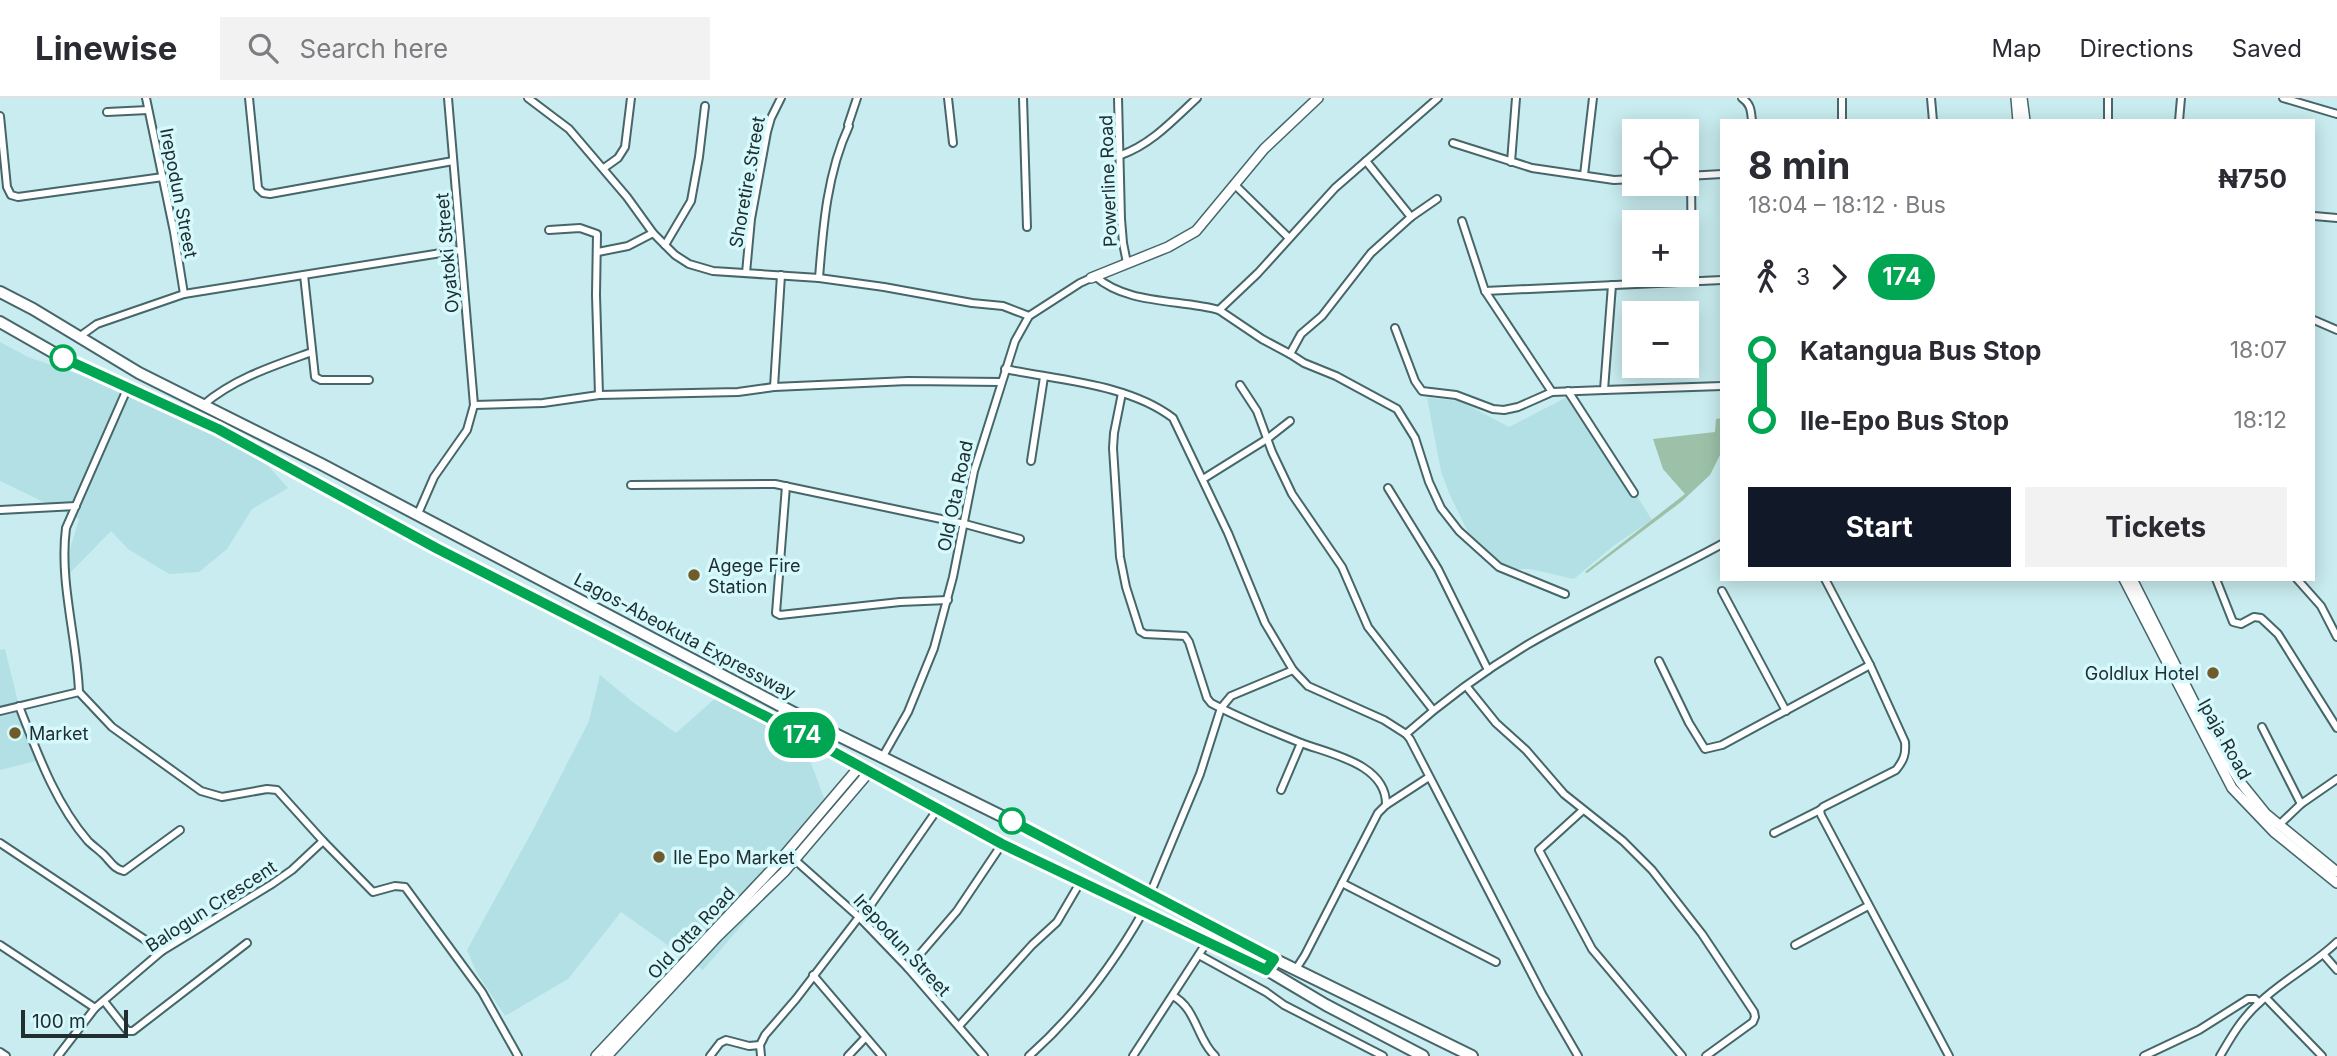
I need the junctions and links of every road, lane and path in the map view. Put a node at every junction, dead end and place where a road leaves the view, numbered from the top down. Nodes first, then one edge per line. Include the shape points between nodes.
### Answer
1 (146, 98) edge
2 (249, 98) edge
3 (448, 98) edge
4 (528, 98) edge
5 (631, 98) edge
6 (857, 98) edge
7 (948, 98) edge
8 (1023, 98) edge
9 (1118, 98) edge
10 (1197, 98) edge
11 (1318, 98) edge
12 (1516, 98) edge
13 (1593, 98) edge
14 (1742, 98) edge
15 (1842, 98) edge
16 (1931, 98) edge
17 (2016, 98) edge
18 (2022, 98) edge
19 (2108, 98) edge
20 (2180, 98) edge
21 (2283, 98) edge
22 (780, 99) edge
23 (1436, 99) edge
24 (2306, 101) edge
25 (705, 107) dead end
26 (148, 110) junction
27 (107, 112) dead end
28 (2337, 114) edge
29 (0, 116) edge
30 (1752, 119) edge
31 (1842, 119) edge
32 (1933, 119) edge
33 (2018, 119) edge
34 (2025, 119) edge
35 (2108, 119) edge
36 (2179, 119) edge
37 (1, 137) edge
38 (953, 143) dead end
39 (1452, 143) dead end
40 (1121, 155) junction
41 (453, 161) junction
42 (1366, 161) junction
43 (1511, 162) junction
44 (604, 168) junction
45 (1720, 174) edge
46 (1584, 175) junction
47 (1699, 175) edge
48 (163, 177) junction
49 (1622, 180) edge
50 (1234, 184) junction
51 (1437, 199) dead end
52 (2315, 216) edge
53 (1410, 218) junction
54 (2337, 218) edge
55 (1462, 221) dead end
56 (1027, 227) dead end
57 (550, 230) dead end
58 (653, 233) junction
59 (1289, 238) junction
60 (665, 245) junction
61 (460, 250) junction
62 (598, 252) junction
63 (1127, 263) junction
64 (746, 273) junction
65 (304, 275) junction
66 (781, 275) junction
67 (1093, 277) junction
68 (818, 278) junction
69 (1720, 280) edge
70 (1699, 281) edge
71 (1622, 284) edge
72 (1612, 285) junction
73 (1485, 291) junction
74 (0, 292) edge
75 (184, 294) junction
76 (1219, 310) junction
77 (1029, 316) junction
78 (2315, 320) edge
79 (0, 322) edge
80 (1395, 328) dead end
81 (2337, 330) edge
82 (79, 337) junction
83 (312, 352) junction
84 (1290, 354) junction
85 (1005, 369) junction
86 (1044, 377) junction
87 (369, 380) dead end
88 (1001, 382) junction
89 (1240, 385) dead end
90 (1720, 386) edge
91 (128, 387) junction
92 (774, 387) junction
93 (1604, 390) junction
94 (1552, 391) junction
95 (1568, 391) junction
96 (1122, 393) junction
97 (599, 395) junction
98 (203, 405) junction
99 (474, 405) junction
100 (1290, 421) dead end
101 (1268, 439) junction
102 (1031, 461) dead end
103 (1203, 479) junction
104 (631, 485) dead end
105 (786, 486) junction
106 (1388, 488) dead end
107 (1634, 493) dead end
108 (76, 506) junction
109 (0, 510) edge
110 (417, 516) junction
111 (965, 524) junction
112 (1020, 539) dead end
113 (1720, 545) edge
114 (1826, 581) edge
115 (2125, 581) edge
116 (2133, 581) edge
117 (2217, 581) edge
118 (2299, 581) edge
119 (1723, 591) dead end
120 (1565, 594) dead end
121 (948, 600) junction
122 (2337, 637) edge
123 (1659, 661) dead end
124 (1870, 665) junction
125 (1293, 670) junction
126 (1488, 670) junction
127 (1467, 687) junction
128 (79, 692) junction
129 (19, 706) junction
130 (1221, 708) junction
131 (1433, 710) junction
132 (0, 711) edge
133 (1786, 711) junction
134 (2262, 727) dead end
135 (2337, 729) edge
136 (1406, 734) junction
137 (1301, 743) junction
138 (883, 756) junction
139 (865, 768) junction
140 (1429, 778) junction
141 (2337, 779) edge
142 (1281, 790) dead end
143 (2301, 804) junction
144 (1386, 805) junction
145 (937, 810) junction
146 (1583, 810) junction
147 (1820, 810) junction
148 (2279, 825) junction
149 (180, 830) dead end
150 (1774, 833) dead end
151 (323, 841) junction
152 (0, 843) edge
153 (1002, 844) junction
154 (795, 859) junction
155 (2337, 872) edge
156 (1081, 881) junction
157 (1342, 883) junction
158 (2337, 883) edge
159 (1150, 894) junction
160 (1868, 906) junction
161 (1143, 912) junction
162 (859, 917) junction
163 (1207, 942) junction
164 (2337, 942) edge
165 (247, 943) dead end
166 (0, 945) edge
167 (1795, 945) dead end
168 (162, 951) junction
169 (1199, 955) junction
170 (2324, 955) junction
171 (1274, 959) junction
172 (1496, 962) dead end
173 (908, 968) junction
174 (1296, 969) junction
175 (1266, 970) junction
176 (2337, 970) edge
177 (813, 975) junction
178 (1173, 996) junction
179 (2266, 998) junction
180 (104, 1001) junction
181 (2259, 1003) junction
182 (95, 1008) junction
183 (959, 1026) junction
184 (865, 1038) junction
185 (760, 1045) junction
186 (0, 1052) edge
187 (1407, 1053) edge
188 (2221, 1055) edge
189 (6, 1056) edge
190 (58, 1056) edge
191 (517, 1056) edge
192 (596, 1056) edge
193 (607, 1056) edge
194 (710, 1056) edge
195 (761, 1056) edge
196 (848, 1056) edge
197 (882, 1056) edge
198 (984, 1056) edge
199 (1029, 1056) edge
200 (1133, 1056) edge
201 (1215, 1056) edge
202 (1383, 1056) edge
203 (1423, 1056) edge
204 (1472, 1056) edge
205 (1578, 1056) edge
206 (1682, 1056) edge
207 (1706, 1056) edge
208 (1949, 1056) edge
209 (2144, 1056) edge
210 (2322, 1056) edge

1 - 26 street, Irepodun Street
2 - 41 street via 262,193
3 - 41 street, Oyatoki Street
4 - 44 street via 569,130
5 - 44 street via 625,147
6 - 68 street via 829,193
7 - 38 street
8 - 56 street
9 - 40 street, Powerline Road
10 - 40 street via 1153,137
11 - 50 main road
12 - 43 street
13 - 46 street
14 - 30 street via 1751,108
15 - 31 street
16 - 32 street
17 - 33 main road
18 - 34 main road
19 - 35 street
20 - 36 street
21 - 24 street
22 - 64 street, Shoretire Street via 767,132
23 - 42 street
24 - 28 street
25 - 60 street via 691,201
26 - 27 street
26 - 48 street, Irepodun Street
29 - 37 street
37 - 48 street via 7,187 18,197
39 - 43 street
40 - 63 street, Powerline Road via 1121,219
41 - 61 street, Oyatoki Street
42 - 53 street
42 - 59 street
43 - 46 street
44 - 58 street
45 - 47 street
46 - 49 street
48 - 75 street, Irepodun Street
50 - 59 street
50 - 63 main road via 1196,231
51 - 53 street
52 - 54 street
53 - 84 street via 1364,261 1331,306 1301,334
55 - 73 street
57 - 62 street via 580,228 597,234
58 - 60 street
58 - 62 street via 628,246
59 - 76 street
60 - 64 street via 689,264
61 - 65 street
61 - 99 street, Oyatoki Street
62 - 97 street
63 - 67 main road
64 - 66 street
65 - 75 street
65 - 83 street
66 - 68 street
66 - 92 street
67 - 76 street via 1123,293
67 - 77 street
68 - 77 street via 1003,306
69 - 70 street
71 - 72 street
72 - 73 street
72 - 93 street
73 - 94 street
74 - 82 highway, Lagos-Abeokuta Expressway
75 - 82 street via 97,324
76 - 84 street
77 - 85 street, Old Ota Road
78 - 81 street
79 - 91 highway, Lagos-Abeokuta Expressway
80 - 94 street via 1422,391 1456,395 1504,410
82 - 98 highway, Lagos-Abeokuta Expressway
83 - 87 street via 317,379
83 - 98 street via 240,379
84 - 120 street via 1397,409 1415,438 1441,508 1459,531 1499,566
85 - 86 street
85 - 88 street, Old Ota Road
86 - 96 street
86 - 102 street
88 - 92 street via 915,380
88 - 111 street, Old Ota Road via 974,471
89 - 101 street
90 - 93 street
91 - 108 street
91 - 139 highway, Lagos-Abeokuta Expressway via 218,429 436,548
92 - 97 street
93 - 95 street
94 - 95 street
95 - 107 street
96 - 103 street via 1173,418
96 - 130 street via 1114,440 1118,543 1137,625 1145,634 1185,636 1207,698
97 - 99 street via 543,403
98 - 110 highway, Lagos-Abeokuta Expressway
99 - 110 street via 467,430 434,477
100 - 101 street
101 - 103 street
101 - 131 street via 1292,494 1342,567 1368,627
103 - 125 street via 1265,623
104 - 105 street
105 - 111 street
105 - 121 street via 776,613
106 - 126 street via 1437,569
108 - 109 street
108 - 128 street via 64,545
110 - 138 highway, Lagos-Abeokuta Expressway
111 - 112 street
111 - 121 street, Old Ota Road
113 - 126 street via 1596,607
114 - 124 street
115 - 158 main road, Ipaja Road via 2232,788 2274,832
116 - 148 main road, Ipaja Road via 2223,756
117 - 135 street via 2233,622 2260,618 2278,634
118 - 122 street via 2321,606
119 - 133 street
121 - 138 street, Old Ota Road via 925,672
123 - 133 street via 1705,749 1721,746
124 - 133 street
124 - 147 street via 1905,742 1903,762
125 - 130 street via 1231,696
125 - 136 street via 1308,686
126 - 127 street
127 - 131 street
127 - 146 street via 1496,723
128 - 129 street
128 - 151 street via 112,727 201,790 222,797 277,790
129 - 132 street
129 - 149 street via 60,799 80,831 111,864 124,871
130 - 137 street
130 - 159 street via 1192,795
131 - 136 street
134 - 143 street
136 - 140 street
137 - 142 street
137 - 144 street via 1359,765 1382,788
138 - 159 highway, Lagos-Abeokuta Expressway
139 - 145 highway, Lagos-Abeokuta Expressway
139 - 154 main road
139 - 192 main road, Old Otta Road
140 - 144 street
140 - 205 street
141 - 143 street
143 - 148 street
144 - 157 street
145 - 153 highway, Lagos-Abeokuta Expressway
145 - 162 street
146 - 206 street via 1539,850 1592,949
146 - 207 street via 1623,841 1658,877 1754,1012 1753,1022
147 - 150 street
147 - 160 street
148 - 155 main road, Ipaja Road
151 - 168 street, Balogun Crescent via 272,884
151 - 191 street via 373,892 405,887 482,992
152 - 168 street
153 - 156 highway, Lagos-Abeokuta Expressway
153 - 173 street via 957,911
154 - 162 street, Irepodun Street
154 - 193 main road
156 - 161 highway, Lagos-Abeokuta Expressway
156 - 183 street via 1056,922
157 - 172 street
157 - 174 street
159 - 171 highway, Lagos-Abeokuta Expressway
160 - 167 street
160 - 208 street
161 - 163 highway, Lagos-Abeokuta Expressway
161 - 199 street via 1082,1002
162 - 173 street, Irepodun Street
162 - 177 street
163 - 169 street
163 - 175 highway, Lagos-Abeokuta Expressway
164 - 170 street
165 - 180 street via 133,1031 125,1029
166 - 182 street
168 - 180 street, Balogun Crescent
169 - 178 street
169 - 202 street
170 - 176 street
170 - 179 street
171 - 174 highway, Lagos-Abeokuta Expressway
171 - 175 highway
173 - 183 street, Irepodun Street
174 - 204 highway, Lagos-Abeokuta Expressway
175 - 187 highway, Lagos-Abeokuta Expressway
177 - 184 street
177 - 185 street
178 - 200 street
178 - 201 street via 1186,1006
179 - 181 street
179 - 210 street
180 - 182 street, Balogun Crescent
181 - 188 street
181 - 209 street via 2248,999 2199,1030
182 - 190 street, Balogun Crescent
183 - 198 street, Irepodun Street
184 - 196 street
184 - 197 street
185 - 194 street via 726,1040
185 - 195 street
186 - 189 street
187 - 203 highway, Lagos-Abeokuta Expressway

